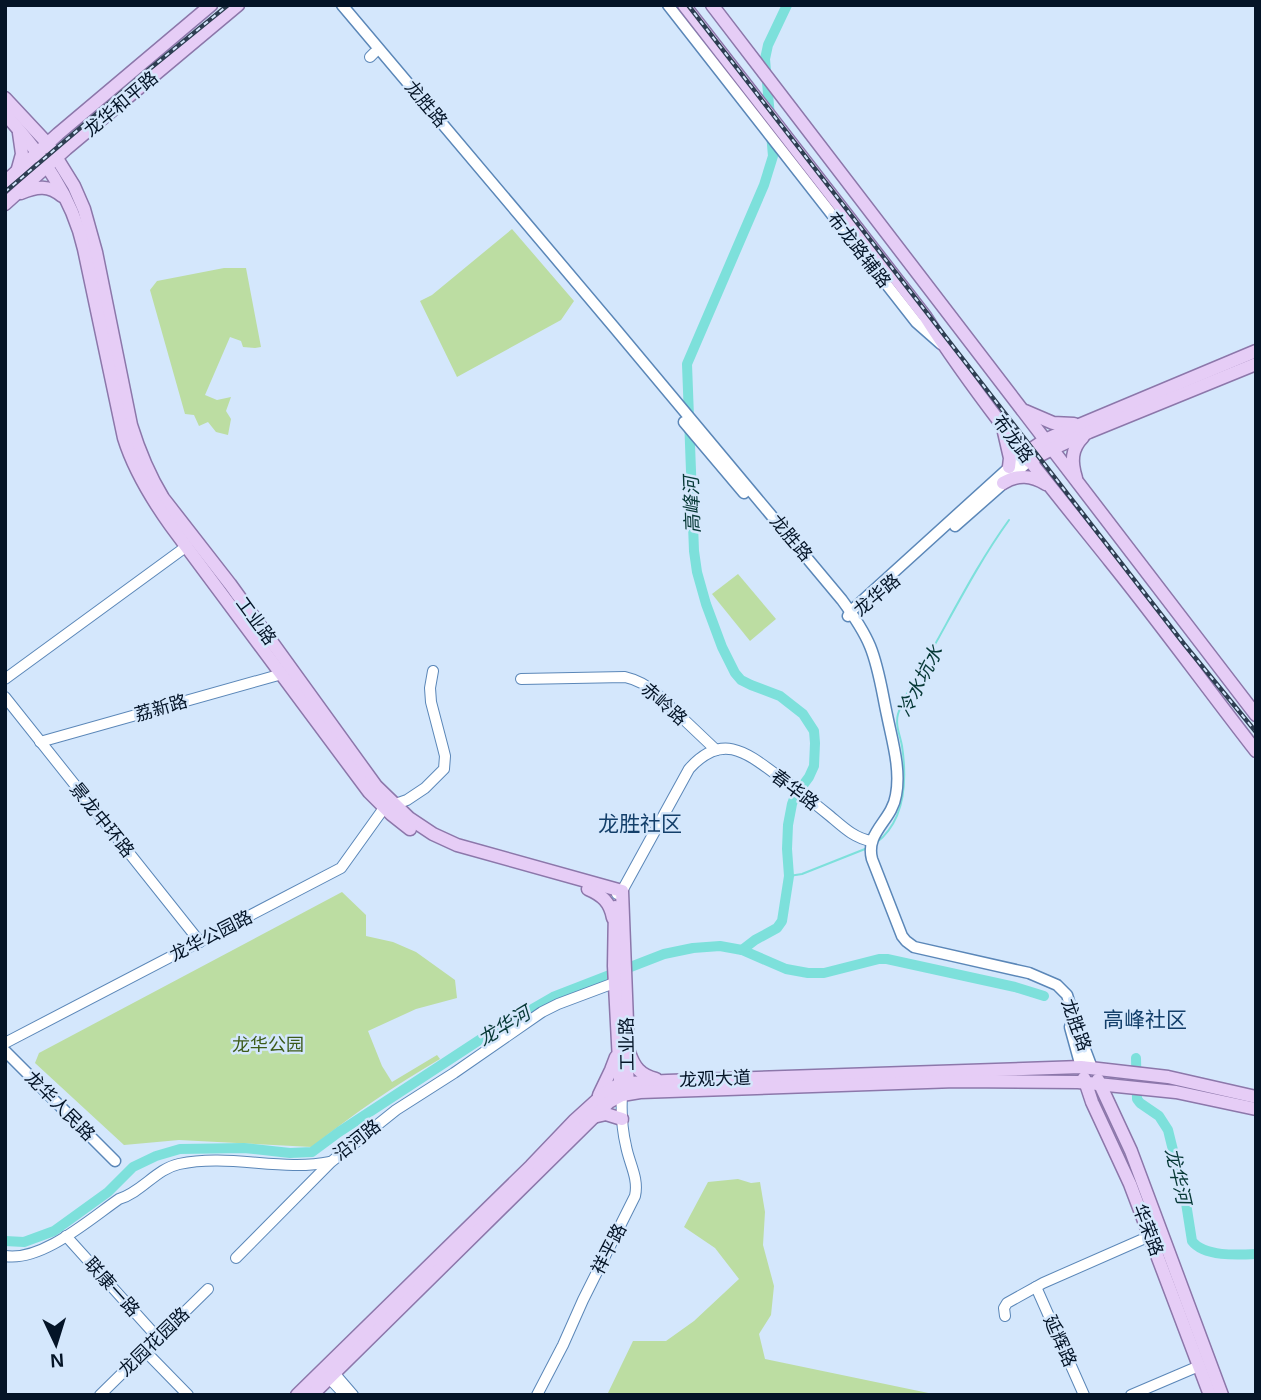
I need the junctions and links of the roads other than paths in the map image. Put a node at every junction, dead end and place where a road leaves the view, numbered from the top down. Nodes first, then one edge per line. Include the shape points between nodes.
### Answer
1 (211, 5) edge
2 (237, 5) edge
3 (333, 5) edge
4 (342, 5) edge
5 (668, 5) edge
6 (684, 5) edge
7 (712, 5) edge
8 (5, 98) edge
9 (5, 114) edge
10 (73, 123) junction
11 (22, 124) junction
12 (770, 127) junction
13 (79, 138) junction
14 (48, 144) junction
15 (38, 153) junction
16 (52, 162) junction
17 (17, 172) junction
18 (5, 182) edge
19 (74, 187) junction
20 (10, 200) edge
21 (69, 204) junction
22 (945, 348) junction
23 (1256, 351) edge
24 (1256, 364) edge
25 (1019, 406) junction
26 (689, 423) junction
27 (1002, 425) junction
28 (1086, 428) junction
29 (1048, 444) junction
30 (1028, 458) junction
31 (1009, 467) junction
32 (1077, 481) junction
33 (1003, 483) junction
34 (1049, 486) junction
35 (1105, 538) junction
36 (1122, 541) junction
37 (187, 546) junction
38 (1104, 553) junction
39 (851, 615) junction
40 (433, 671) dead end
41 (282, 674) junction
42 (5, 679) edge
43 (521, 679) dead end
44 (5, 697) edge
45 (1256, 715) edge
46 (40, 742) junction
47 (716, 750) junction
48 (1256, 751) edge
49 (389, 806) junction
50 (868, 846) junction
51 (588, 889) junction
52 (618, 893) junction
53 (614, 922) junction
54 (200, 942) junction
55 (619, 964) junction
56 (618, 980) junction
57 (5, 1042) edge
58 (623, 1049) junction
59 (5, 1051) edge
60 (5, 1061) edge
61 (1086, 1068) junction
62 (667, 1081) junction
63 (1085, 1082) junction
64 (1099, 1084) junction
65 (623, 1087) junction
66 (1134, 1087) junction
67 (1256, 1097) edge
68 (593, 1103) junction
69 (1256, 1109) edge
70 (1114, 1116) junction
71 (593, 1117) junction
72 (622, 1119) junction
73 (1131, 1151) junction
74 (1118, 1156) junction
75 (331, 1162) junction
76 (66, 1236) junction
77 (1150, 1236) junction
78 (5, 1256) edge
79 (236, 1258) dead end
80 (1036, 1286) junction
81 (208, 1289) dead end
82 (1005, 1316) dead end
83 (158, 1338) junction
84 (145, 1351) junction
85 (1199, 1366) junction
86 (328, 1372) junction
87 (100, 1395) edge
88 (188, 1395) edge
89 (297, 1395) edge
90 (312, 1395) edge
91 (345, 1395) edge
92 (353, 1395) edge
93 (537, 1395) edge
94 (1084, 1395) edge
95 (1131, 1395) edge
96 (1210, 1395) edge
97 (1222, 1395) edge

1 - 10 main road, 龙华和平路
2 - 13 main road, 龙华和平路
3 - 26 main road, 龙胜路
4 - 26 main road, 龙胜路
5 - 12 main road
6 - 12 main road, 布龙路 via 763,108
7 - 25 main road, 布龙路
8 - 11 main road, 工业路
9 - 11 main road, 工业路
10 - 11 main road via 45,128
10 - 14 main road, 龙华和平路
11 - 14 main road, 工业路
11 - 15 main road, 工业路
11 - 17 main road
12 - 22 main road, 布龙路 via 925,316
12 - 22 main road, 布龙路辅路 via 778,147 916,322
13 - 16 main road, 龙华和平路
13 - 19 main road via 71,159
14 - 15 main road, 龙华和平路
14 - 16 main road, 工业路
15 - 16 main road, 工业路
15 - 17 main road, 龙华和平路
16 - 19 main road, 工业路
16 - 20 main road, 龙华和平路
16 - 21 main road, 工业路
17 - 18 main road, 龙华和平路
19 - 49 main road, 工业路 via 94,221 131,425 154,484
20 - 21 main road via 34,188 48,187
21 - 37 main road, 工业路 via 81,234 128,450 156,505
22 - 27 main road, 布龙路
23 - 28 main road, 龙华路
24 - 28 main road, 龙华路
25 - 28 main road via 1053,423
25 - 29 main road, 布龙路
26 - 39 main road, 龙胜路
27 - 30 main road, 布龙路
27 - 31 main road
28 - 29 main road, 龙华路
28 - 32 main road via 1073,451
29 - 30 main road, 龙华路
29 - 32 main road, 布龙路
30 - 31 main road, 龙华路
30 - 33 main road, 龙华路
30 - 34 main road, 布龙路
30 - 35 main road via 1042,466
31 - 39 main road, 龙华路
32 - 36 main road, 布龙路
33 - 34 main road via 1026,476
33 - 39 main road, 龙华路
34 - 38 main road, 布龙路
35 - 36 main road
35 - 38 main road
36 - 45 main road, 布龙路
37 - 41 main road, 工业路
37 - 42 street
38 - 48 main road, 布龙路
39 - 50 main road, 龙胜路 via 872,671 892,778 888,801
40 - 49 street via 430,695 444,769 425,788
41 - 46 street, 荔新路
41 - 49 main road, 工业路 via 363,784
43 - 47 street, 赤岭路 via 635,680 647,685
44 - 46 street, 景龙中环路
46 - 54 street, 景龙中环路
47 - 50 street, 春华路 via 734,749 751,757
47 - 52 street via 689,769
49 - 51 main road, 工业路 via 404,825 434,844
49 - 52 main road, 工业路 via 457,845
49 - 54 street, 龙华公园路 via 341,868
50 - 61 main road, 龙胜路 via 901,945 919,955 1028,979 1051,989 1060,998
51 - 52 main road, 工业路
51 - 53 main road via 606,900
52 - 53 main road, 工业路
52 - 55 main road, 工业路
53 - 55 main road, 工业路
54 - 57 street, 龙华公园路
55 - 56 main road, 工业路
56 - 58 main road, 工业路
56 - 75 street, 沿河路 via 542,1012 396,1110
58 - 62 main road via 640,1073
58 - 65 main road, 工业路
58 - 68 main road
59 - 60 main road, 龙华人民路 via 113,1164
61 - 62 main road, 龙观大道
61 - 63 main road, 华荣路
61 - 64 main road, 华荣路
61 - 67 main road, 龙观大道 via 1148,1074
62 - 65 main road, 龙观大道
63 - 64 main road, 龙观大道
63 - 65 main road, 龙观大道 via 918,1082 640,1092
63 - 74 main road, 华荣路
64 - 66 main road, 龙观大道
64 - 70 main road, 华荣路
65 - 68 main road, 龙观大道 via 607,1091
65 - 71 main road, 龙观大道
65 - 72 street, 祥平路
66 - 69 main road, 龙观大道
66 - 70 main road via 1116,1096
68 - 86 main road, 龙观大道
70 - 73 main road, 华荣路
71 - 72 main road via 606,1114
71 - 86 main road, 龙观大道
72 - 93 street, 祥平路 via 636,1180 635,1196
73 - 74 main road
73 - 97 main road, 华荣路
74 - 77 main road, 华荣路
75 - 76 street, 沿河路 via 180,1164
75 - 79 street
76 - 78 street, 沿河路 via 35,1253
76 - 83 street, 联康一路
77 - 80 street
77 - 85 main road, 华荣路
80 - 82 street via 1007,1303
80 - 94 street, 延辉路
81 - 83 street, 龙园花园路
83 - 84 street, 龙园花园路
84 - 87 street, 龙园花园路
84 - 88 street
85 - 95 street
85 - 96 main road, 华荣路
86 - 89 main road, 龙观大道
86 - 90 main road, 龙观大道
86 - 91 street
86 - 92 street

